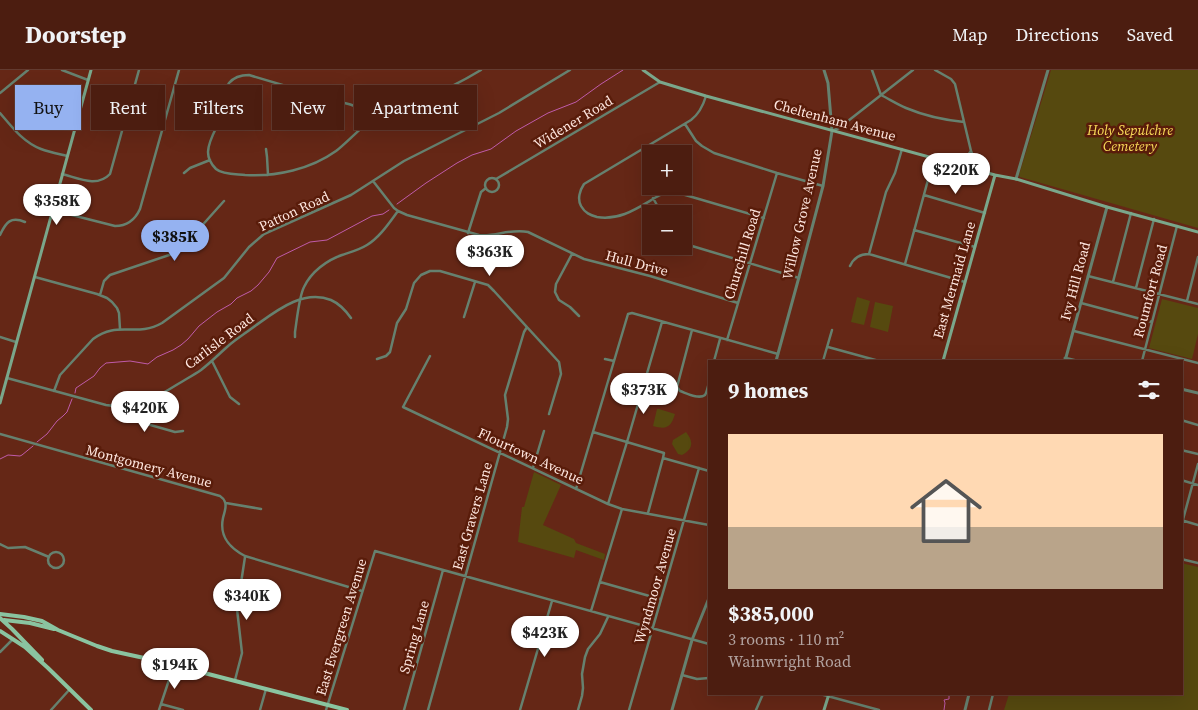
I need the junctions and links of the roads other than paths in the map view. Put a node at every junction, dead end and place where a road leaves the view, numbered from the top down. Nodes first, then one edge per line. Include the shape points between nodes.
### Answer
1 (28, 70) edge
2 (62, 70) edge
3 (91, 70) edge
4 (139, 70) edge
5 (179, 70) edge
6 (481, 70) edge
7 (570, 70) edge
8 (643, 70) edge
9 (824, 70) edge
10 (872, 70) edge
11 (913, 70) edge
12 (935, 70) edge
13 (1048, 70) edge
14 (88, 80) junction
15 (660, 82) junction
16 (454, 85) edge
17 (0, 94) edge
18 (881, 95) junction
19 (706, 96) junction
20 (354, 105) edge
21 (0, 113) edge
22 (964, 122) junction
23 (685, 124) junction
24 (360, 130) edge
25 (832, 131) junction
26 (266, 149) dead end
27 (902, 150) junction
28 (971, 151) junction
29 (67, 156) junction
30 (934, 158) junction
31 (210, 160) junction
32 (960, 165) junction
33 (979, 170) junction
34 (184, 173) dead end
35 (777, 173) junction
36 (62, 174) junction
37 (268, 175) junction
38 (995, 175) junction
39 (496, 179) junction
40 (1016, 179) junction
41 (374, 182) junction
42 (823, 186) junction
43 (486, 188) junction
44 (924, 195) junction
45 (653, 198) junction
46 (224, 201) dead end
47 (657, 205) edge
48 (1107, 206) junction
49 (52, 210) junction
50 (398, 211) junction
51 (984, 212) junction
52 (1131, 213) junction
53 (764, 218) junction
54 (1154, 220) junction
55 (25, 222) dead end
56 (1177, 226) junction
57 (914, 230) junction
58 (1198, 232) edge
59 (468, 233) junction
60 (0, 235) edge
61 (692, 246) edge
62 (975, 247) junction
63 (572, 254) junction
64 (870, 254) junction
65 (1198, 257) edge
66 (750, 264) junction
67 (905, 264) junction
68 (850, 266) dead end
69 (1088, 276) junction
70 (35, 277) junction
71 (799, 278) junction
72 (475, 282) junction
73 (965, 282) junction
74 (1113, 282) junction
75 (1136, 288) junction
76 (1159, 294) junction
77 (100, 295) junction
78 (301, 299) junction
79 (1186, 302) junction
80 (738, 303) junction
81 (1081, 304) junction
82 (1198, 304) edge
83 (579, 316) dead end
84 (464, 317) dead end
85 (351, 318) dead end
86 (662, 322) junction
87 (1152, 322) junction
88 (527, 327) junction
89 (120, 329) junction
90 (692, 330) junction
91 (832, 330) dead end
92 (1073, 330) junction
93 (0, 337) edge
94 (295, 337) dead end
95 (720, 339) junction
96 (727, 340) junction
97 (16, 342) junction
98 (828, 347) junction
99 (1145, 349) junction
100 (778, 354) junction
101 (430, 356) dead end
102 (377, 359) dead end
103 (605, 359) dead end
104 (714, 360) edge
105 (776, 360) edge
106 (823, 360) edge
107 (876, 360) edge
108 (943, 360) edge
109 (1065, 360) edge
110 (1142, 360) edge
111 (212, 361) junction
112 (614, 361) junction
113 (1198, 364) edge
114 (7, 378) junction
115 (708, 386) edge
116 (1183, 389) edge
117 (54, 391) junction
118 (1198, 393) edge
119 (0, 403) edge
120 (239, 404) dead end
121 (126, 406) junction
122 (549, 414) dead end
123 (1183, 421) edge
124 (1198, 425) edge
125 (183, 431) dead end
126 (544, 431) dead end
127 (593, 432) junction
128 (0, 434) edge
129 (627, 442) junction
130 (1183, 450) edge
131 (500, 453) junction
132 (1198, 454) edge
133 (663, 458) junction
134 (1198, 464) edge
135 (533, 468) junction
136 (699, 468) junction
137 (708, 471) edge
138 (1183, 480) edge
139 (1193, 483) junction
140 (1198, 485) edge
141 (576, 489) junction
142 (226, 503) junction
143 (608, 504) junction
144 (261, 509) dead end
145 (622, 509) junction
146 (648, 513) junction
147 (1183, 517) edge
148 (1183, 520) edge
149 (684, 521) junction
150 (1198, 524) edge
151 (708, 525) edge
152 (0, 544) edge
153 (245, 556) junction
154 (49, 557) junction
155 (1183, 559) edge
156 (1198, 563) edge
157 (443, 570) junction
158 (466, 576) junction
159 (600, 582) junction
160 (362, 591) junction
161 (660, 599) junction
162 (552, 600) junction
163 (708, 600) edge
164 (591, 611) junction
165 (0, 614) edge
166 (608, 616) junction
167 (1, 619) edge
168 (653, 628) junction
169 (58, 630) junction
170 (2, 633) edge
171 (13, 639) junction
172 (692, 640) junction
173 (708, 644) edge
174 (0, 652) edge
175 (174, 664) junction
176 (48, 668) junction
177 (682, 675) junction
178 (708, 678) edge
179 (235, 680) junction
180 (70, 689) junction
181 (266, 689) junction
182 (763, 695) edge
183 (828, 695) edge
184 (969, 695) edge
185 (994, 695) edge
186 (161, 704) junction
187 (327, 705) junction
188 (51, 710) edge
189 (90, 710) edge
190 (158, 710) edge
191 (183, 710) edge
192 (260, 710) edge
193 (326, 710) edge
194 (347, 710) edge
195 (404, 710) edge
196 (428, 710) edge
197 (520, 710) edge
198 (578, 710) edge
199 (629, 710) edge
200 (672, 710) edge
201 (756, 710) edge
202 (824, 710) edge
203 (879, 710) edge
204 (965, 710) edge
205 (989, 710) edge

1 - 17 street
2 - 14 street
3 - 14 main road
4 - 36 street via 110,174 93,182
5 - 49 street via 140,209 133,220 115,226
6 - 16 street
7 - 41 street, Patton Road via 498,113 404,161
8 - 15 main road, Cheltenham Avenue
9 - 25 street, Willow Grove Avenue
10 - 18 street
11 - 18 street
12 - 22 street via 954,82
13 - 40 street
14 - 29 main road
15 - 19 main road, Cheltenham Avenue
15 - 39 street, Widener Road
18 - 22 street via 916,112
18 - 25 street
19 - 23 street via 697,115
19 - 25 main road, Cheltenham Avenue
20 - 31 street via 249,75 241,76 226,88 223,113 208,149
21 - 29 street via 31,144
22 - 28 street
23 - 35 street via 696,141 710,152
23 - 45 street via 588,181 580,190 579,200 588,214 606,218 628,213
24 - 37 street via 321,160
25 - 27 main road, Cheltenham Avenue
25 - 42 street, Willow Grove Avenue
26 - 37 street
27 - 30 main road, Cheltenham Avenue
27 - 64 street via 886,192
28 - 32 street
28 - 33 street
29 - 36 main road
30 - 32 main road, Cheltenham Avenue
30 - 44 street
31 - 34 street
31 - 37 street via 216,169 226,173
32 - 33 main road, Cheltenham Avenue
33 - 38 main road, Cheltenham Avenue
35 - 42 street
35 - 53 street, Churchill Road
36 - 49 main road
38 - 40 main road, Cheltenham Avenue
38 - 51 main road, East Mermaid Lane
39 - 43 street via 488,180
39 - 43 street via 499,185 495,192
40 - 48 main road, Cheltenham Avenue
41 - 50 street
41 - 89 street, Patton Road via 342,200 264,234 220,282 162,324 144,330
42 - 71 street, Willow Grove Avenue
43 - 59 street via 480,192
44 - 51 street
44 - 57 street
45 - 47 street
45 - 53 street via 675,192
46 - 77 street via 181,249 109,276
48 - 52 main road, Cheltenham Avenue
48 - 69 street, Ivy Hill Road
49 - 70 main road
50 - 59 street, Hull Drive
50 - 78 street via 369,244 330,260 316,272 306,283
51 - 62 main road, East Mermaid Lane
52 - 54 main road, Cheltenham Avenue
52 - 74 street
53 - 66 street, Churchill Road
54 - 56 main road, Cheltenham Avenue
54 - 75 street
55 - 60 street via 18,219 9,221
56 - 58 main road, Cheltenham Avenue
56 - 76 street, Roumfort Road
57 - 62 street
57 - 67 street
59 - 63 street, Hull Drive via 483,236 524,231
61 - 66 street
62 - 73 main road, East Mermaid Lane
63 - 80 street, Hull Drive
63 - 83 street via 556,284 556,292 558,299
64 - 67 street
64 - 68 street via 857,257
65 - 79 street
66 - 71 street
66 - 80 street, Churchill Road
67 - 73 street
69 - 74 street
69 - 81 street, Ivy Hill Road
70 - 77 street
70 - 97 main road
71 - 100 street, Willow Grove Avenue
72 - 84 street
72 - 88 street via 494,290
72 - 102 street via 440,271 419,276 396,326 390,352
73 - 108 main road, East Mermaid Lane
74 - 75 street
75 - 76 street
76 - 79 street
76 - 87 street, Roumfort Road
77 - 89 street via 117,308
78 - 85 street, Carlisle Road via 331,300
78 - 94 street
78 - 111 street, Carlisle Road via 277,310
79 - 82 street
80 - 96 street, Churchill Road
81 - 87 street
81 - 92 street, Ivy Hill Road
86 - 90 street
86 - 112 street via 628,314
86 - 129 street
87 - 99 street, Roumfort Road
88 - 122 street via 561,368
88 - 131 street, East Gravers Lane via 505,395 508,423
89 - 117 street, Patton Road via 108,330 93,339 60,375
90 - 95 street
90 - 115 street via 677,387 680,392 699,397 704,396
91 - 98 street
92 - 99 street
92 - 109 street, Ivy Hill Road
93 - 97 street
95 - 96 street
95 - 104 street
96 - 100 street
97 - 114 main road
98 - 106 street
98 - 107 street
99 - 110 street, Roumfort Road
99 - 113 street
100 - 105 street, Willow Grove Avenue
101 - 131 street, Flourtown Avenue via 403,407
103 - 112 street
111 - 120 street via 229,395
111 - 121 street, Carlisle Road via 155,398
112 - 127 street
114 - 117 street, Carlisle Road
114 - 119 main road
116 - 118 street
117 - 121 street, Carlisle Road via 106,405
121 - 125 street via 129,416 135,421 175,432
123 - 124 street
126 - 135 street
127 - 129 street
127 - 141 street
128 - 142 street, Montgomery Avenue via 216,495
129 - 133 street via 664,453
129 - 143 street
130 - 132 street
131 - 135 street, Flourtown Avenue
131 - 158 street, East Gravers Lane
133 - 136 street
133 - 146 street
134 - 139 street
135 - 141 street, Flourtown Avenue
136 - 137 street
136 - 149 street, Wyndmoor Avenue
138 - 139 street
139 - 140 street
139 - 147 street
141 - 143 street, Flourtown Avenue
142 - 144 street
142 - 153 street, Montgomery Avenue via 222,522 224,536 236,552
143 - 145 street, Flourtown Avenue
145 - 146 street, Flourtown Avenue
145 - 159 street
146 - 149 street, Flourtown Avenue
148 - 150 street
149 - 151 street, Flourtown Avenue
149 - 161 street, Wyndmoor Avenue
152 - 154 street via 9,548 25,546
153 - 160 street, Montgomery Avenue
153 - 179 street via 237,609 243,651
154 - 154 street via 48,562 52,566 58,568 63,563 64,558 58,552
155 - 156 street
157 - 158 street
157 - 160 street, East Evergreen Avenue via 375,551
157 - 195 street, Spring Lane
158 - 162 street
158 - 196 street, East Gravers Lane
159 - 161 street
159 - 164 street
160 - 187 street, East Evergreen Avenue
161 - 168 street, Wyndmoor Avenue
162 - 164 street
162 - 197 street
163 - 172 street
164 - 166 street
165 - 169 main road via 38,620
166 - 168 street
166 - 198 street via 585,657
167 - 169 main road
167 - 176 main road
168 - 172 street
168 - 199 street, Wyndmoor Avenue
169 - 175 main road via 107,650
170 - 171 main road
171 - 174 street
171 - 176 main road
172 - 173 street
172 - 177 street
175 - 179 main road
175 - 186 street
176 - 180 main road
177 - 178 street
177 - 200 street
179 - 181 main road
180 - 188 street
180 - 189 main road
181 - 187 main road
181 - 192 street
182 - 201 street
183 - 202 main road
183 - 203 street
184 - 204 street
185 - 205 street
186 - 190 street
186 - 191 street
187 - 193 street, East Evergreen Avenue
187 - 194 main road

